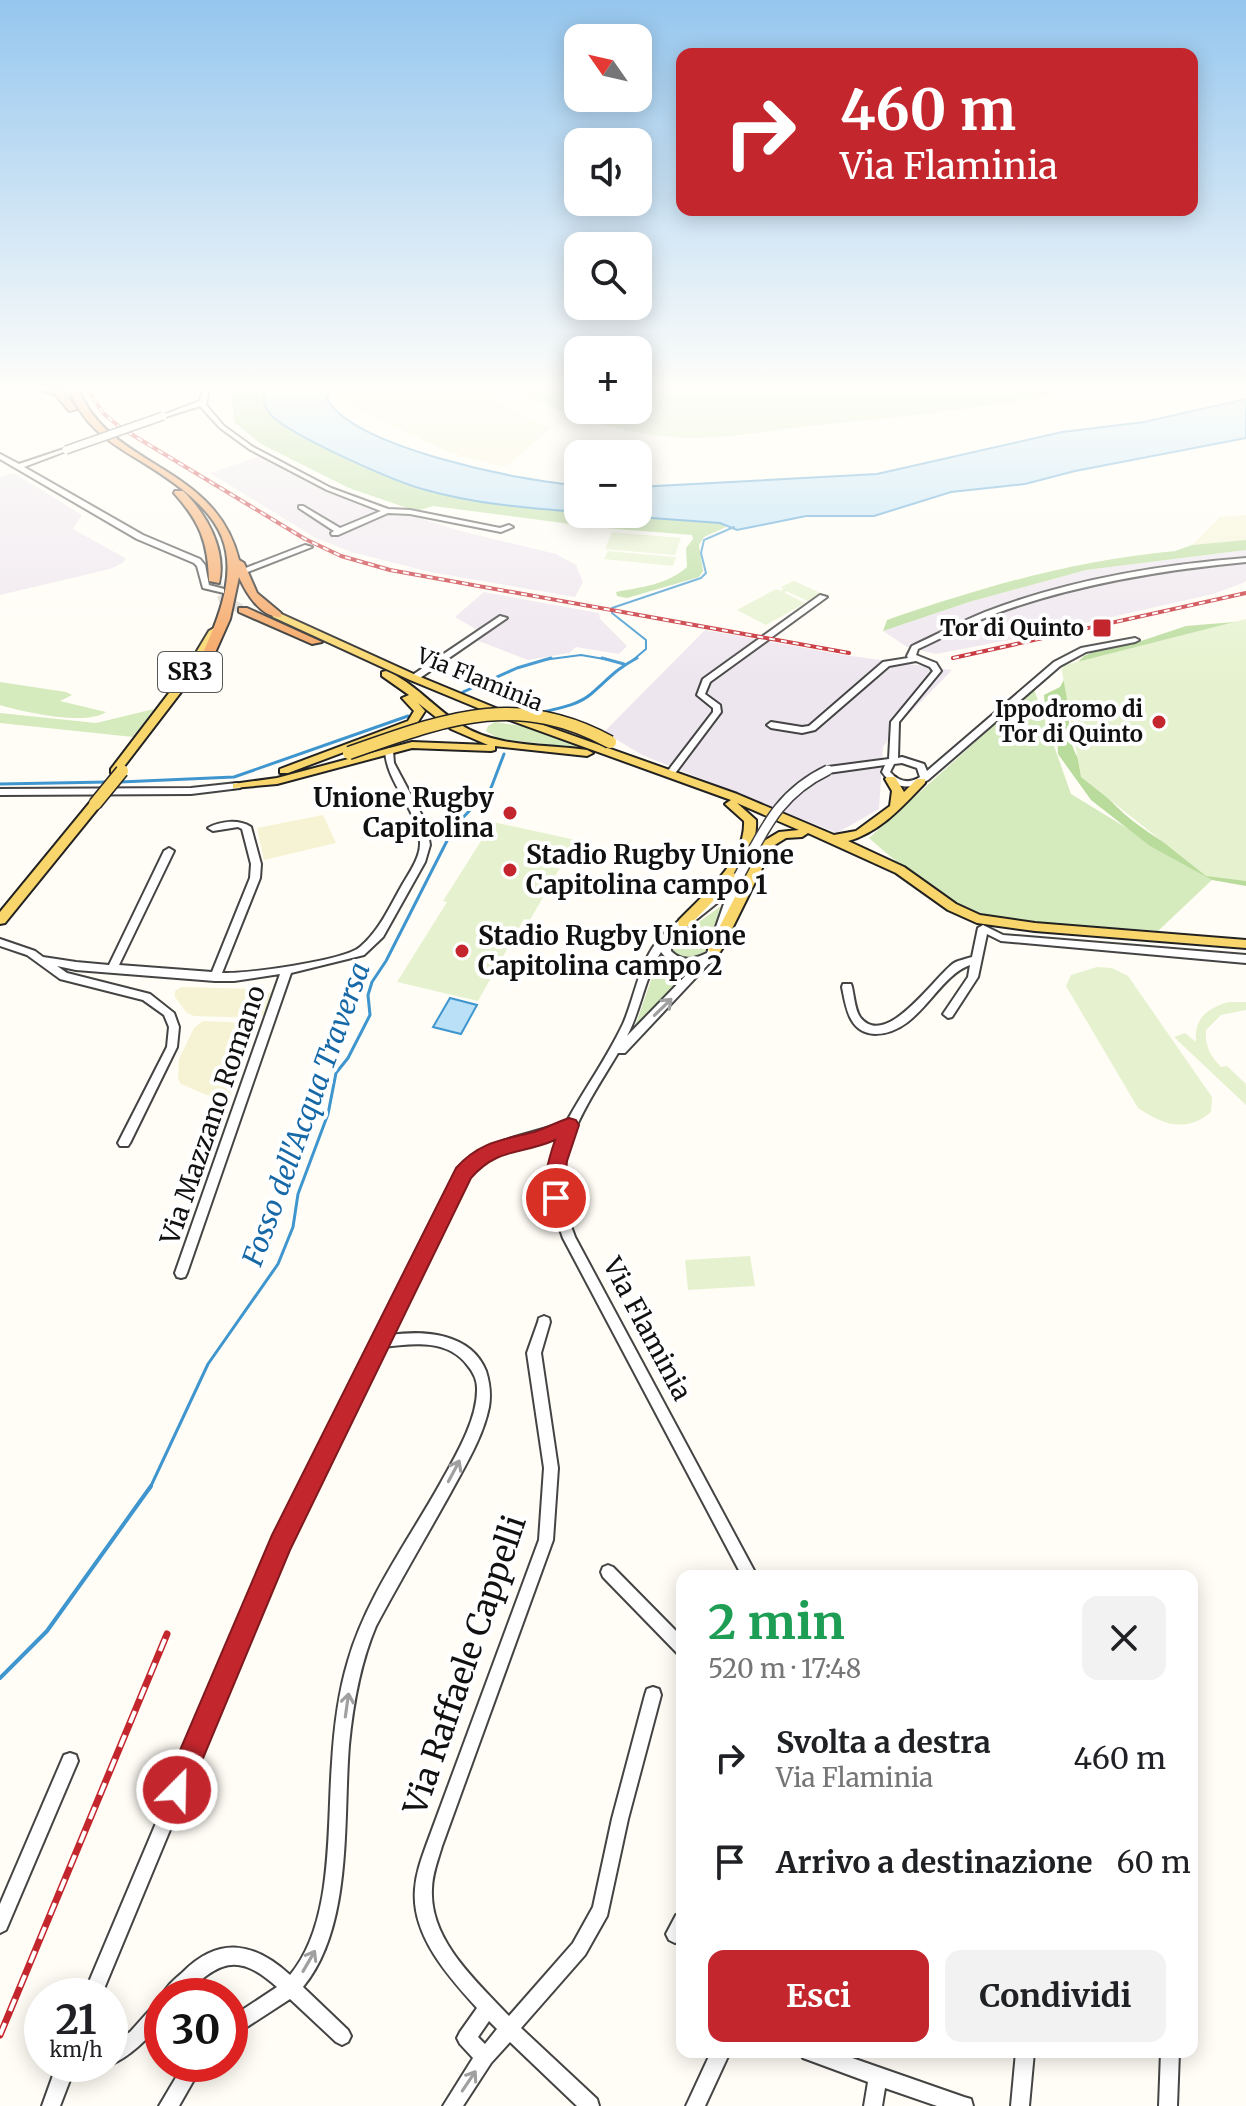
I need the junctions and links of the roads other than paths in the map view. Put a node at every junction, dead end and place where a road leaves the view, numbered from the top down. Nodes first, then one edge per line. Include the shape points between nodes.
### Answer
1 (51, 486) edge
2 (173, 486) edge
3 (184, 486) edge
4 (323, 486) edge
5 (301, 507) dead end
6 (387, 511) junction
7 (509, 527) dead end
8 (308, 547) dead end
9 (234, 555) junction
10 (1246, 560) edge
11 (242, 571) junction
12 (221, 588) junction
13 (823, 597) dead end
14 (243, 610) tunnel mouth
15 (277, 615) joint
16 (503, 618) dead end
17 (1135, 640) dead end
18 (316, 642) joint
19 (208, 655) joint
20 (915, 659) junction
21 (367, 664) junction
22 (414, 678) junction
23 (469, 701) junction
24 (438, 712) junction
25 (527, 724) junction
26 (771, 725) dead end
27 (406, 726) junction
28 (892, 740) junction
29 (497, 743) junction
30 (551, 749) junction
31 (389, 751) junction
32 (956, 753) junction
33 (914, 762) junction
34 (639, 763) junction
35 (891, 763) junction
36 (860, 765) junction
37 (118, 771) junction
38 (670, 774) junction
39 (268, 777) junction
40 (889, 778) junction
41 (923, 780) junction
42 (237, 786) junction
43 (0, 792) edge
44 (92, 804) junction
45 (731, 804) junction
46 (895, 805) junction
47 (213, 828) dead end
48 (868, 829) junction
49 (802, 833) junction
50 (831, 838) junction
51 (169, 851) dead end
52 (867, 854) junction
53 (739, 876) junction
54 (0, 911) edge
55 (0, 920) edge
56 (684, 923) junction
57 (983, 928) junction
58 (666, 940) junction
59 (0, 942) edge
60 (1246, 944) edge
61 (1196, 951) junction
62 (1246, 951) edge
63 (713, 952) junction
64 (977, 959) junction
65 (1246, 959) edge
66 (44, 960) junction
67 (112, 969) junction
68 (287, 970) junction
69 (215, 977) junction
70 (847, 987) dead end
71 (948, 1014) dead end
72 (612, 1059) junction
73 (569, 1125) junction
74 (124, 1143) dead end
75 (181, 1273) dead end
76 (544, 1322) dead end
77 (379, 1342) junction
78 (747, 1570) edge
79 (608, 1572) dead end
80 (676, 1642) edge
81 (653, 1695) dead end
82 (70, 1761) dead end
83 (0, 1924) edge
84 (100, 1978) edge
85 (190, 1978) edge
86 (289, 1988) junction
87 (489, 2007) junction
88 (248, 2016) edge
89 (144, 2029) edge
90 (509, 2029) junction
91 (342, 2036) dead end
92 (128, 2044) edge
93 (485, 2057) junction
94 (718, 2058) edge
95 (826, 2058) edge
96 (1024, 2058) edge
97 (1170, 2058) edge
98 (878, 2076) junction
99 (59, 2082) edge
100 (183, 2082) edge
101 (51, 2106) edge
102 (168, 2106) edge
103 (452, 2106) edge
104 (590, 2106) edge
105 (695, 2106) edge
106 (873, 2106) edge
107 (964, 2106) edge
108 (1020, 2106) edge
109 (1168, 2106) edge

1 - 12 street via 140,537 197,561 206,586
2 - 12 highway, SR3 via 210,522 223,549
3 - 9 highway, SR3 via 218,519
4 - 6 street
5 - 6 street via 338,532
6 - 7 street via 501,530
8 - 11 street
9 - 11 highway
9 - 19 highway, SR3 via 231,607
10 - 20 street via 1114,581 1017,604 915,648 910,654
11 - 15 highway via 252,595
12 - 37 main road, SR3 via 221,617 199,658
13 - 38 street via 706,681 701,695 718,711
14 - 18 highway
15 - 22 main road, Via Flaminia
16 - 22 street
17 - 32 street via 1084,650 1057,664
18 - 21 main road, Via Flaminia
19 - 37 main road, SR3
20 - 26 street via 886,664 812,728
20 - 28 street via 937,671 900,715
21 - 24 main road, Via Flaminia
21 - 27 main road via 419,708 418,718
22 - 23 main road, Via Flaminia
23 - 24 main road via 479,711 474,720 461,722
23 - 25 main road, Via Flaminia
24 - 29 main road, Via Flaminia via 464,732
25 - 29 main road via 500,719 484,723 480,733
25 - 34 main road, Via Flaminia
27 - 31 main road
27 - 39 main road
28 - 33 street
28 - 35 street
29 - 30 main road, Via Flaminia
30 - 31 main road via 425,744
30 - 45 main road, Via Flaminia via 599,755
31 - 42 main road via 277,781
31 - 68 street via 424,833 423,855 369,946 346,958
32 - 33 street, Via Flaminia via 936,762
32 - 41 street
33 - 35 street, Via Flaminia
33 - 41 street via 925,771
34 - 38 main road, Via Flaminia
34 - 39 main road, bridge via 564,720 495,712 445,721
35 - 36 street, Via Flaminia
35 - 40 street via 886,768
36 - 40 street
36 - 53 street, Via Flaminia, bridge via 828,770 783,799
37 - 44 main road, SR3, bridge
38 - 50 main road, Via Flaminia
39 - 42 main road
40 - 41 street via 905,784
40 - 46 main road via 898,791
41 - 46 main road
42 - 43 street
44 - 54 main road, SR3
44 - 55 main road, SR3
45 - 49 main road, Via Flaminia
45 - 56 main road via 747,815 752,832 723,881
46 - 48 main road
47 - 69 street via 246,827 257,871
48 - 50 main road via 850,838
48 - 52 main road via 862,841
49 - 57 main road, Via Flaminia via 888,872 946,912
49 - 63 main road via 768,844
50 - 52 main road, Via Flaminia
51 - 67 street
52 - 60 main road, Via Flaminia via 958,911 984,921
53 - 56 street, Via Flaminia via 720,898
53 - 63 street, Via Flaminia
56 - 58 street, Via Flaminia
57 - 61 main road, Via Flaminia
57 - 64 street
58 - 63 street via 667,954 678,962 693,962
58 - 72 street, Via Flaminia via 650,965
59 - 66 street
61 - 62 main road, Via Flaminia
61 - 65 street
72 -> 63 street, Via Flaminia
64 - 70 street via 959,965 911,1014 890,1027 860,1024
64 - 71 street via 973,977
66 - 67 street
66 - 74 street via 69,978 151,999 171,1016 171,1051
67 - 69 street
68 - 69 street
68 - 75 street, Via Mazzano Romano
72 - 73 street, Via Flaminia
73 - 77 street via 499,1146 470,1165
73 - 78 street, Via Flaminia via 556,1175 561,1219
76 - 87 street, Via Raffaele Cappelli via 534,1353 551,1468 546,1540 423,1889 433,1936
77 - 84 street via 275,1557
86 -> 77 street via 313,1955 324,1925 345,1715 360,1645 468,1445 483,1404 478,1372 452,1345 423,1337
79 - 80 street
81 - 90 street via 601,1910 579,1949
82 - 83 street
85 - 86 street via 204,1965 238,1953 252,1957
86 - 88 street
86 - 91 street
87 - 90 street, Via Raffaele Cappelli
87 - 93 street via 466,2038
89 - 92 street
90 - 93 street
90 - 104 street
103 -> 93 street
94 - 105 street
95 - 98 street
96 - 108 street
97 - 109 street
98 - 106 street
98 - 107 street
99 - 101 street
100 - 102 street

